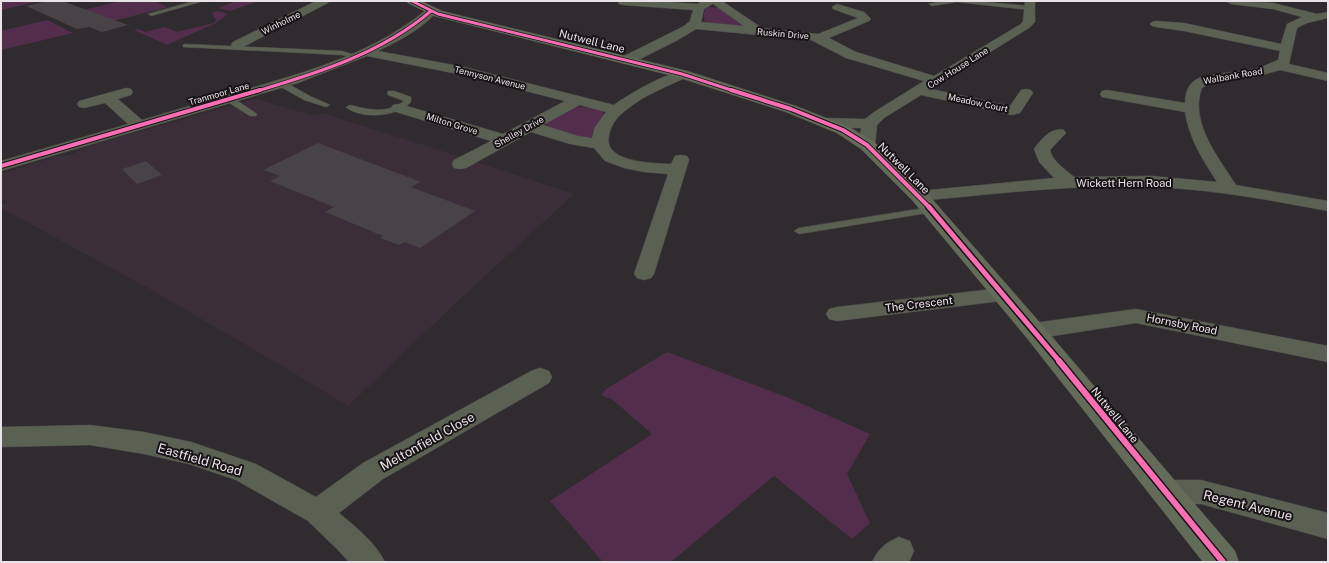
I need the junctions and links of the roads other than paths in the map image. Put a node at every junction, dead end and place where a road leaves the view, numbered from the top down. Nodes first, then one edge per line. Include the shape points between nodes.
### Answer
1 (201, 1) edge
2 (324, 1) edge
3 (412, 1) edge
4 (711, 1) edge
5 (715, 1) edge
6 (957, 1) edge
7 (1231, 1) edge
8 (622, 4) edge
9 (932, 4) dead end
10 (1030, 4) edge
11 (1273, 4) edge
12 (427, 7) edge
13 (698, 7) junction
14 (840, 9) dead end
15 (151, 14) dead end
16 (1321, 16) edge
17 (1156, 24) dead end
18 (694, 25) junction
19 (760, 32) junction
20 (819, 38) junction
21 (237, 45) dead end
22 (185, 46) dead end
23 (1286, 48) junction
24 (360, 54) junction
25 (627, 60) junction
26 (1280, 66) junction
27 (682, 74) junction
28 (1328, 77) edge
29 (937, 81) junction
30 (282, 84) junction
31 (920, 91) junction
32 (126, 92) dead end
33 (391, 93) dead end
34 (1026, 93) dead end
35 (1107, 94) dead end
36 (107, 97) junction
37 (229, 99) junction
38 (577, 101) junction
39 (84, 104) dead end
40 (326, 105) dead end
41 (350, 107) dead end
42 (398, 108) junction
43 (1191, 109) junction
44 (616, 110) junction
45 (253, 114) dead end
46 (827, 123) junction
47 (869, 124) junction
48 (139, 125) junction
49 (529, 126) junction
50 (1058, 133) dead end
51 (505, 140) junction
52 (600, 144) junction
53 (867, 145) junction
54 (460, 164) dead end
55 (1, 166) edge
56 (1070, 182) junction
57 (1230, 188) junction
58 (925, 203) junction
59 (1328, 206) edge
60 (799, 231) dead end
61 (644, 274) dead end
62 (1002, 295) junction
63 (837, 314) dead end
64 (1034, 331) junction
65 (1328, 354) edge
66 (540, 377) dead end
67 (1, 437) edge
68 (1167, 492) junction
69 (318, 512) junction
70 (1328, 526) edge
71 (369, 562) edge
72 (1223, 562) edge

1 - 15 lane
2 - 21 street, Winholme
3 - 12 street, Nutwell Lane
4 - 13 street
5 - 19 street
6 - 9 lane
6 - 10 lane
7 - 11 street
8 - 13 street
10 - 29 street, Cow House Lane via 1029,22
11 - 16 street
12 - 24 street, Tranmoor Lane via 410,28
12 - 25 street, Nutwell Lane via 438,14
13 - 18 street
14 - 20 street via 860,14 864,18
16 - 23 street via 1292,26
17 - 23 street via 1184,24
18 - 19 street, Ruskin Drive
18 - 25 street
19 - 20 street, Ruskin Drive
20 - 29 street, Ruskin Drive via 851,55
22 - 24 lane
23 - 26 street via 1284,62
24 - 30 street, Tranmoor Lane
24 - 38 street, Tennyson Avenue via 464,71
25 - 27 street, Nutwell Lane
26 - 28 street
26 - 43 street, Walbank Road via 1197,83
27 - 44 street
27 - 46 street, Nutwell Lane
29 - 31 street, Cow House Lane
30 - 37 street, Tranmoor Lane
30 - 40 lane
31 - 34 street, Meadow Court via 1012,111
31 - 47 street, Cow House Lane via 879,115
32 - 36 street
33 - 42 lane via 408,99
35 - 43 street via 1123,100
36 - 39 street
36 - 48 street
37 - 45 lane
37 - 48 street, Tranmoor Lane
38 - 44 street, Tennyson Avenue
38 - 49 street, Shelley Drive
41 - 42 lane via 378,114
42 - 51 street, Milton Grove
43 - 57 street, Walbank Road via 1196,133
44 - 52 street via 600,133
46 - 47 street
46 - 53 street, Nutwell Lane
47 - 53 street
48 - 55 street, Tranmoor Lane
49 - 51 street, Shelley Drive
49 - 52 street via 576,141
50 - 56 street via 1042,149 1042,154
51 - 54 street, Shelley Drive
52 - 61 street via 606,154 624,163 680,165
53 - 58 street, Nutwell Lane
56 - 57 street, Wickett Hern Road via 1127,181
56 - 58 street, Wickett Hern Road
57 - 59 street, Wickett Hern Road
58 - 60 lane
58 - 62 street, Nutwell Lane
62 - 63 street, The Crescent
62 - 64 street, Nutwell Lane
64 - 65 street, Hornsby Road via 1136,316
64 - 68 street, Nutwell Lane
66 - 69 street, Meltonfield Close via 373,471
67 - 69 street, Eastfield Road via 90,436 144,443 185,452 246,472
68 - 70 street, Regent Avenue via 1201,492
68 - 72 street, Nutwell Lane
69 - 71 street, Eastfield Road

